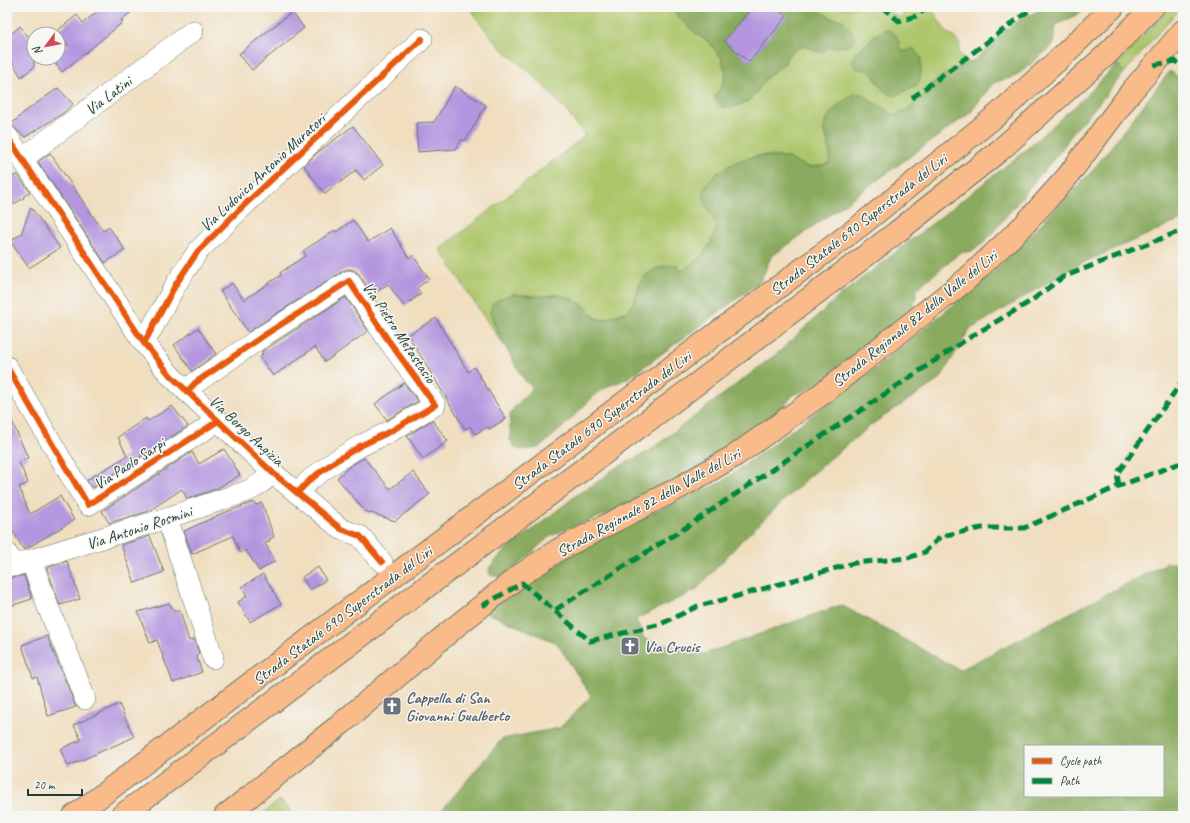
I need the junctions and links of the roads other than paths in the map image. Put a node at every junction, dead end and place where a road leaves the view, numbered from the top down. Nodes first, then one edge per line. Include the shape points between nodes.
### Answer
1 (1113, 7) edge
2 (1152, 7) edge
3 (1183, 30) edge
4 (193, 31) dead end
5 (422, 39) dead end
6 (7, 136) edge
7 (22, 158) junction
8 (144, 343) junction
9 (7, 367) edge
10 (187, 392) junction
11 (218, 421) junction
12 (273, 473) junction
13 (297, 493) junction
14 (167, 518) junction
15 (7, 554) edge
16 (31, 560) junction
17 (382, 562) dead end
18 (214, 658) dead end
19 (85, 699) dead end
20 (74, 816) edge
21 (121, 816) edge
22 (226, 816) edge

1 - 20 main road, Strada Statale 690 Superstrada del Liri via 997,115 860,225
2 - 21 main road, Strada Statale 690 Superstrada del Liri via 1106,55 999,151 898,232
3 - 22 main road, Strada Regionale 82 della Valle del Liri via 1131,92 1067,177 1024,225 967,279 819,396 736,455 677,489 558,550 519,576
4 - 7 street, Via Latini
5 - 8 street, Via Ludovico Antonio Muratori via 239,210 198,252 176,284
6 - 7 street, Via Borgo Angizia
7 - 8 street, Via Borgo Angizia
8 - 10 street, Via Borgo Angizia
9 - 11 street, Via Paolo Sarpi via 88,506
10 - 11 street, Via Borgo Angizia
10 - 13 street, Via Pietro Metastasio via 195,383 266,334 349,281 435,405 334,462
11 - 12 street, Via Borgo Angizia
12 - 13 street, Via Borgo Angizia
12 - 14 street, Via Antonio Rosmini via 248,491
13 - 17 street, Via Borgo Angizia via 341,529 360,536
14 - 16 street, Via Antonio Rosmini
14 - 18 street
15 - 16 street, Via Antonio Rosmini via 14,566
16 - 19 street

